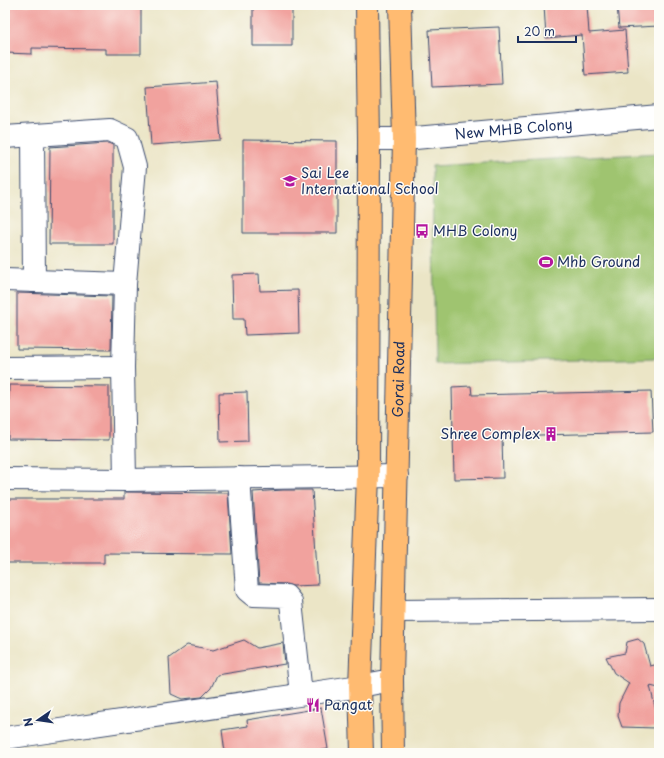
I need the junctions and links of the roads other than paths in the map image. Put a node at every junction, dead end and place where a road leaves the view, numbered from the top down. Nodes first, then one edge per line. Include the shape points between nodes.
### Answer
1 (367, 5) edge
2 (400, 5) edge
3 (659, 116) edge
4 (33, 136) junction
5 (5, 137) edge
6 (369, 139) junction
7 (404, 139) junction
8 (5, 280) edge
9 (34, 282) junction
10 (124, 284) junction
11 (123, 367) junction
12 (5, 368) edge
13 (368, 476) junction
14 (397, 476) junction
15 (239, 478) junction
16 (5, 479) edge
17 (125, 480) junction
18 (659, 610) edge
19 (394, 611) junction
20 (392, 680) junction
21 (360, 686) junction
22 (301, 694) junction
23 (5, 738) edge
24 (362, 753) edge
25 (393, 753) edge

1 - 6 main road
2 - 7 main road, Gorai Road
3 - 7 street, New MHB Colony
4 - 5 street
4 - 9 street
4 - 10 street via 110,130 127,138 135,167
6 - 7 street, New MHB Colony
6 - 13 main road
7 - 14 main road, Gorai Road
8 - 9 street
9 - 10 street
10 - 11 street
11 - 12 street
11 - 17 street
13 - 14 street
13 - 15 street
13 - 21 main road
14 - 19 main road, Gorai Road
15 - 17 street
15 - 22 street via 247,590 253,595 286,596 291,602
16 - 17 street
18 - 19 street
19 - 20 main road, Gorai Road
20 - 21 street
20 - 25 main road, Gorai Road
21 - 22 street
21 - 24 main road
22 - 23 street

